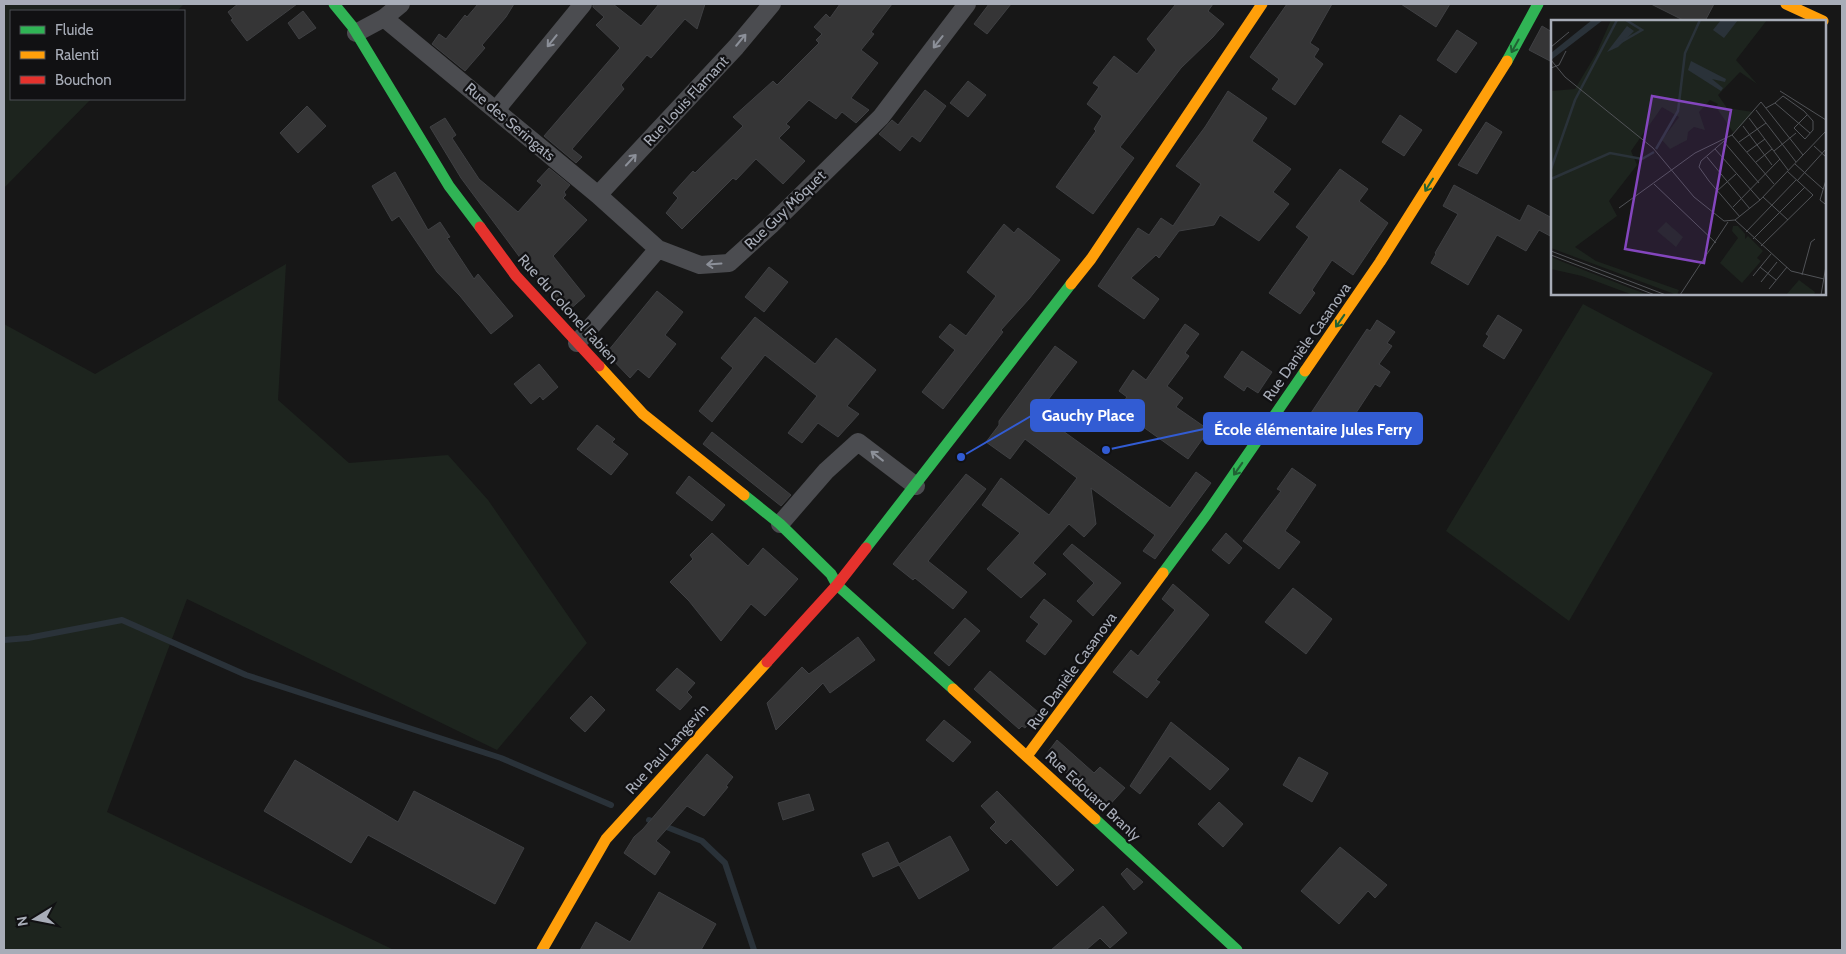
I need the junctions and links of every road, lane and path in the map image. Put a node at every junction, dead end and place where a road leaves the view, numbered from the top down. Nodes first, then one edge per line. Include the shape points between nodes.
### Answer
1 (334, 4) edge
2 (401, 4) edge
3 (583, 4) edge
4 (772, 4) edge
5 (968, 4) edge
6 (1262, 4) edge
7 (1538, 4) edge
8 (1786, 4) edge
9 (384, 18) junction
10 (1821, 20) edge
11 (356, 34) junction
12 (496, 110) junction
13 (598, 195) junction
14 (658, 249) junction
15 (577, 343) junction
16 (916, 486) junction
17 (780, 524) junction
18 (837, 585) junction
19 (1028, 756) junction
20 (542, 950) edge
21 (1237, 950) edge

1 - 11 street, Rue du Colonel Fabien
2 - 9 street
3 -> 12 street
13 -> 4 street, Rue Louis Flamant
5 -> 14 street, Rue Guy Môquet via 881,117 729,263 700,265
6 - 16 street, Rue Paul Langevin via 1092,259 984,394
7 -> 19 street, Rue Danièle Casanova via 1504,66 1380,262 1206,514
8 - 10 street
9 - 11 street
9 - 12 street, Rue des Seringats
11 - 15 street, Rue du Colonel Fabien via 448,186 516,276
12 - 13 street, Rue des Seringats
13 - 14 street, Rue des Seringats
14 - 15 street
15 - 17 street, Rue du Colonel Fabien via 643,414
16 -> 17 street via 858,442 826,471
16 - 18 street, Rue Paul Langevin
17 - 18 street, Rue du Colonel Fabien via 831,574
18 - 19 street, Rue Edouard Branly
18 - 20 street, Rue Paul Langevin via 606,839
19 - 21 street, Rue Edouard Branly

